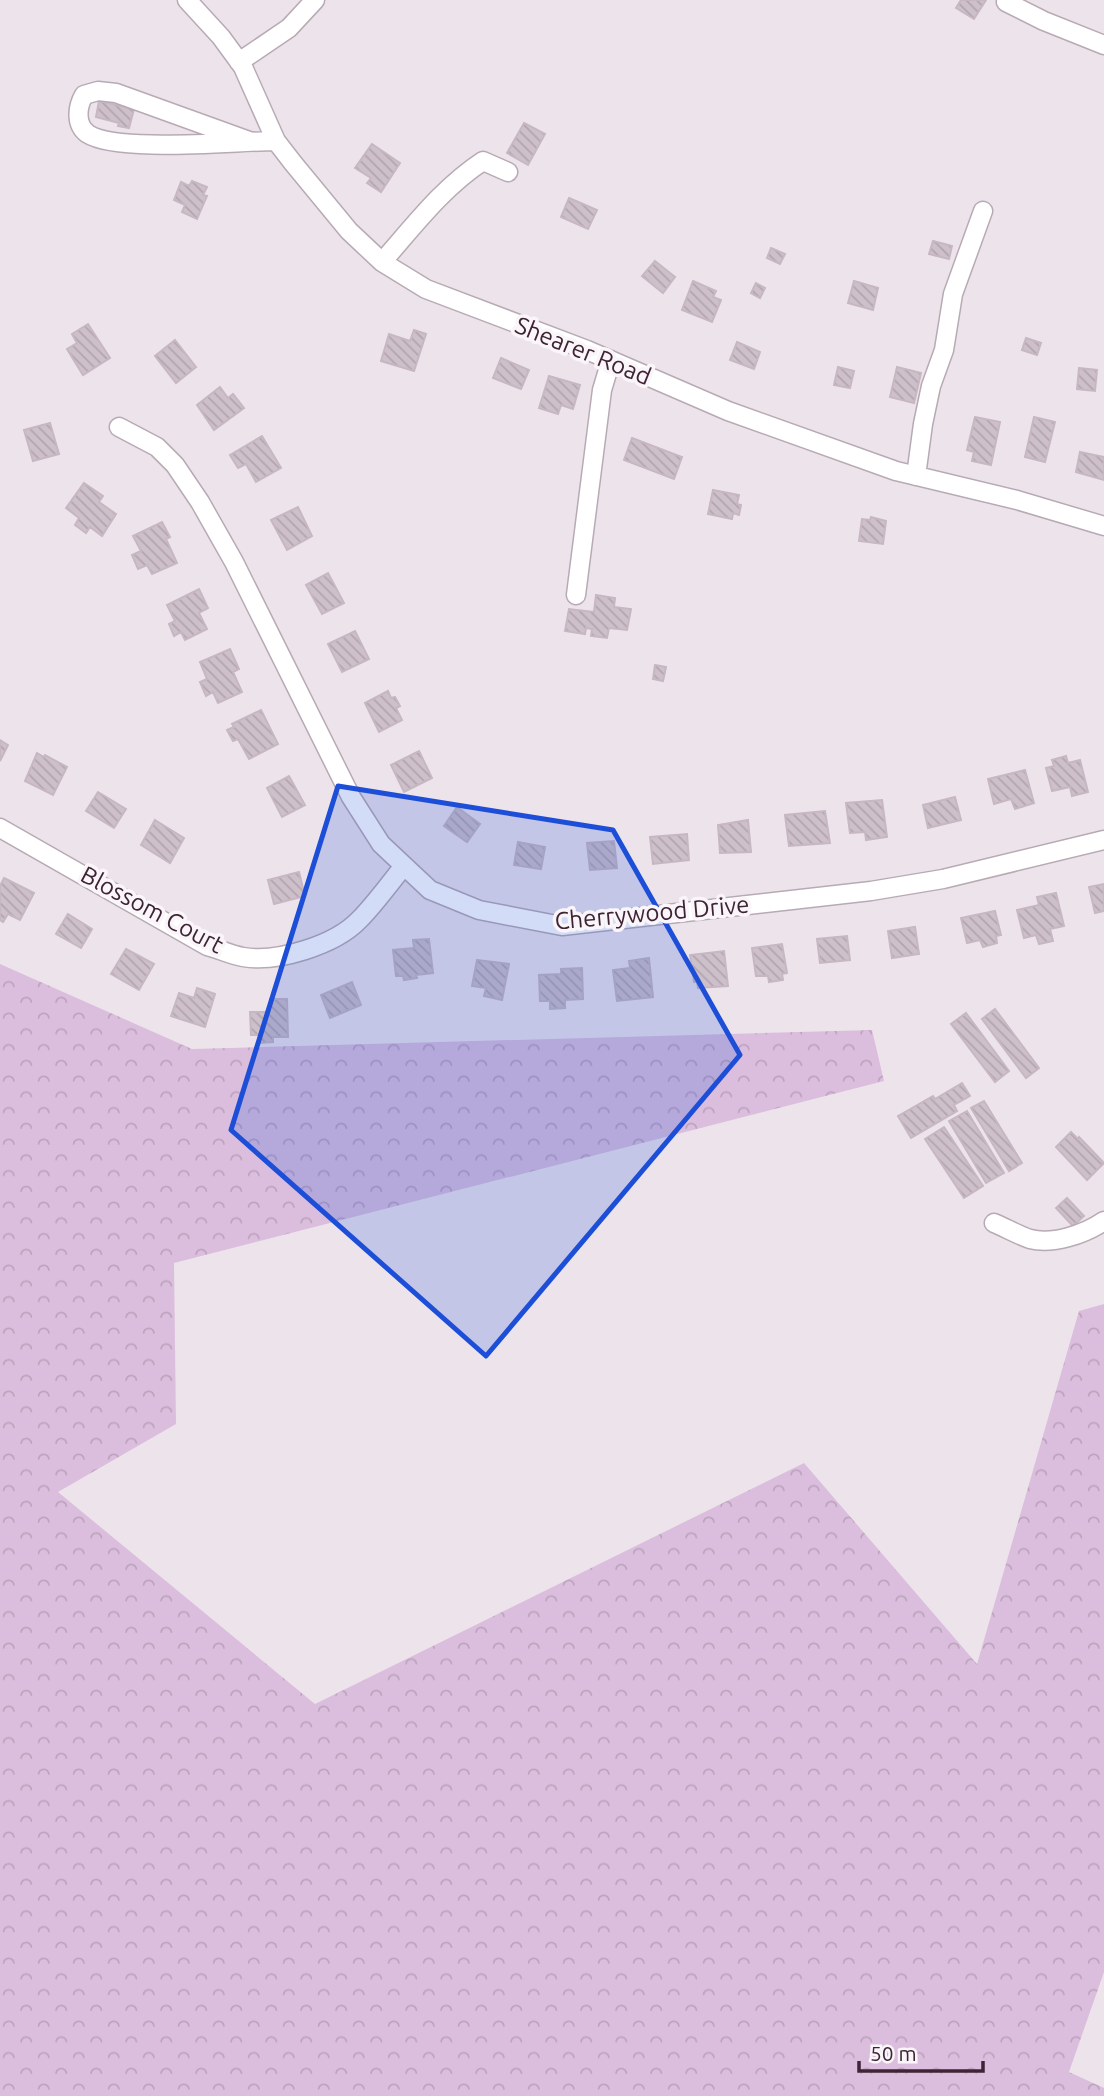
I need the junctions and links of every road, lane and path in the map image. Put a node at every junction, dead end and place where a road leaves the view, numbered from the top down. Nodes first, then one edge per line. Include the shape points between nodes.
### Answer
1 (187, 0) edge
2 (315, 0) edge
3 (1006, 2) dead end
4 (1104, 46) edge
5 (239, 62) junction
6 (249, 141) junction
7 (276, 141) junction
8 (508, 172) dead end
9 (983, 211) dead end
10 (382, 262) junction
11 (611, 360) junction
12 (119, 427) dead end
13 (916, 476) junction
14 (1104, 526) edge
15 (576, 595) dead end
16 (0, 828) edge
17 (1104, 840) edge
18 (404, 866) junction
19 (1104, 1221) edge
20 (995, 1223) dead end

1 - 5 street, Shearer Road
2 - 5 street via 289,28
3 - 4 street
5 - 7 street, Shearer Road
6 - 6 street via 135,145 104,140 86,133 78,105 84,95 116,93
6 - 7 street
7 - 10 street, Shearer Road via 349,231
8 - 10 street via 483,161 461,176
9 - 13 street via 953,294
10 - 11 street, Shearer Road via 426,289
11 - 13 street, Shearer Road via 728,411
11 - 15 street via 602,390
12 - 18 street, Cherrywood Drive via 157,447 200,502 351,797 381,845
13 - 14 street, Shearer Road
16 - 18 street, Blossom Court via 207,946 244,958 301,952 337,936 358,922
17 - 18 street, Cherrywood Drive via 943,879 870,891 562,926 479,910 430,890
19 - 20 street via 1069,1238 1033,1240

